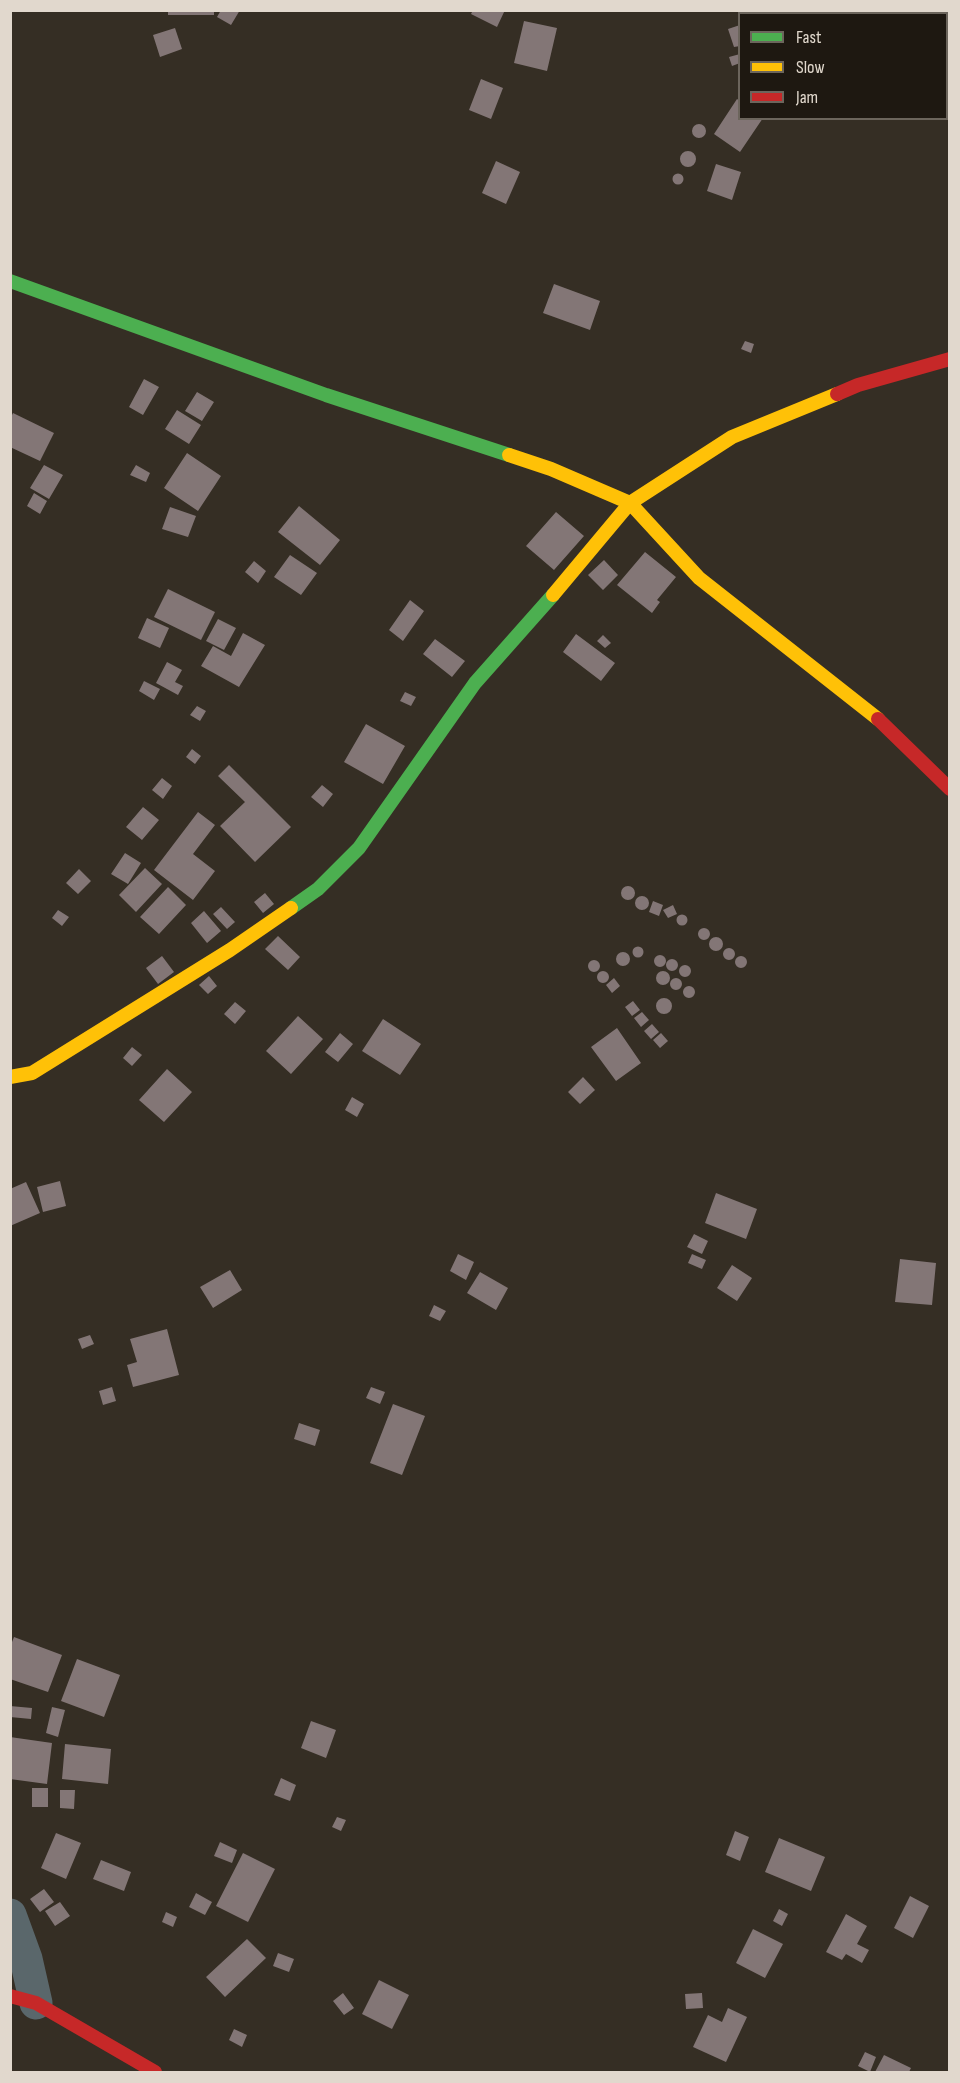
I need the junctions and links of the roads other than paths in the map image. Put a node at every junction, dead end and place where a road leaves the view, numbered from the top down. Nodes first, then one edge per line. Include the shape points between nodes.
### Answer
1 (10, 281) edge
2 (950, 359) edge
3 (630, 503) junction
4 (950, 789) edge
5 (10, 1077) edge
6 (10, 1915) edge
7 (23, 2000) edge
8 (146, 2069) edge

1 - 3 street via 326,395 551,468
2 - 3 street via 858,385 732,437
3 - 4 street via 699,578 892,731
3 - 5 street via 475,682 360,848 318,889 96,1034 32,1073
6 - 7 street via 26,1959
7 - 8 street

